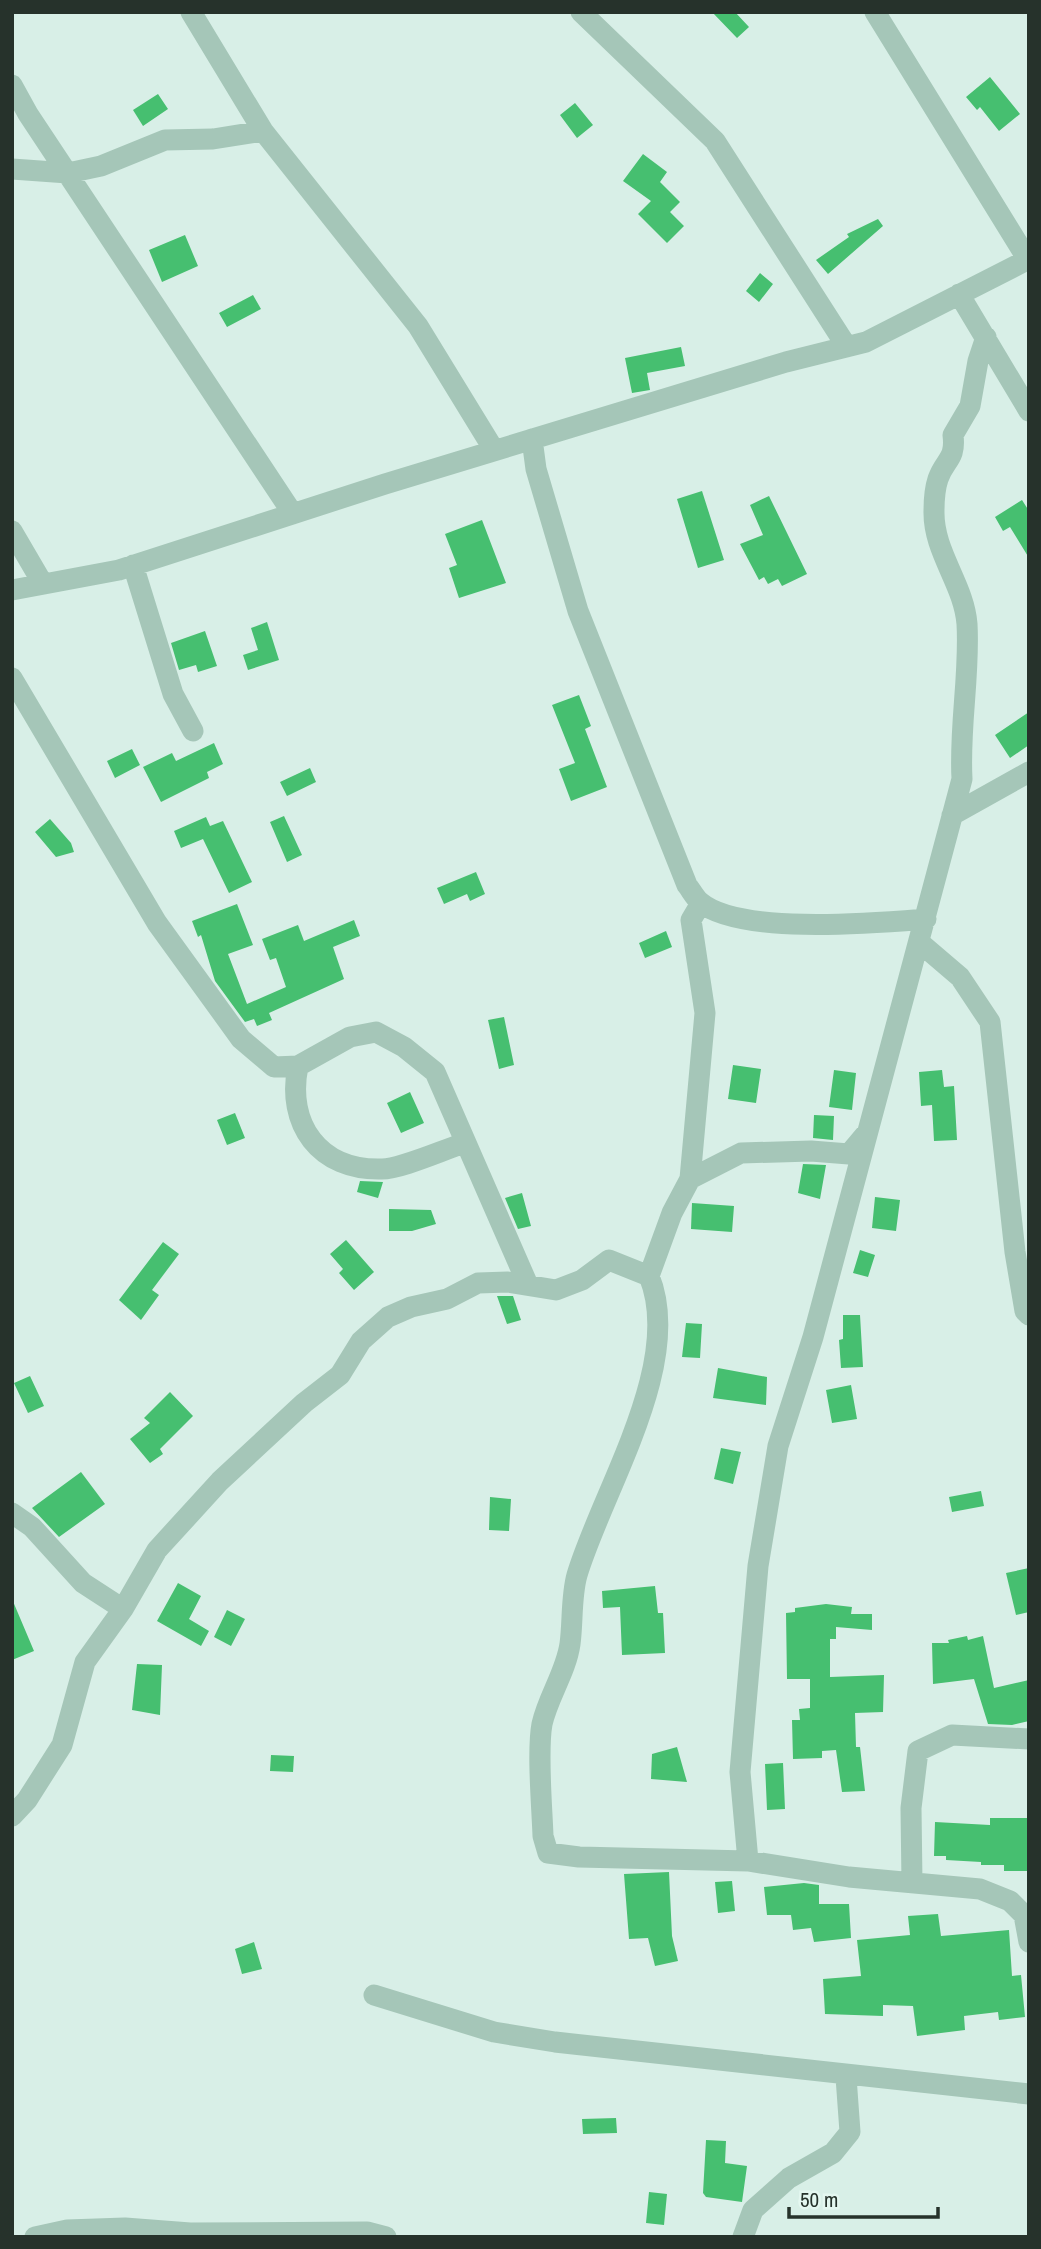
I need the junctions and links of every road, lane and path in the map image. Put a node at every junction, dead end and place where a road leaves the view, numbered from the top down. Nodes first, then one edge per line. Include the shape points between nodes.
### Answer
1 (191, 12) edge
2 (581, 12) edge
3 (875, 12) edge
4 (12, 85) edge
5 (264, 131) junction
6 (12, 169) edge
7 (68, 173) junction
8 (1028, 259) edge
9 (959, 294) junction
10 (986, 337) junction
11 (846, 347) junction
12 (1029, 411) edge
13 (532, 439) junction
14 (494, 450) junction
15 (293, 513) junction
16 (12, 531) edge
17 (134, 565) junction
18 (43, 584) junction
19 (12, 590) edge
20 (12, 678) edge
21 (192, 731) dead end
22 (1029, 772) edge
23 (952, 815) junction
24 (701, 903) junction
25 (926, 919) junction
26 (919, 942) junction
27 (298, 1066) junction
28 (867, 1133) junction
29 (465, 1143) junction
30 (690, 1179) junction
31 (649, 1276) junction
32 (528, 1285) junction
33 (1029, 1315) edge
34 (12, 1513) edge
35 (123, 1609) junction
36 (1029, 1739) edge
37 (12, 1816) edge
38 (748, 1861) junction
39 (912, 1883) junction
40 (979, 1889) junction
41 (1029, 1893) edge
42 (1029, 1942) edge
43 (374, 1995) dead end
44 (846, 2077) junction
45 (1029, 2094) edge
46 (35, 2237) edge
47 (386, 2237) edge
48 (743, 2237) edge

1 - 5 street
2 - 11 street via 715,141
3 - 8 street
4 - 7 street
5 - 7 street via 165,140 101,166
5 - 14 street via 418,326
6 - 7 street
7 - 15 street
8 - 9 street
9 - 10 street
9 - 11 street via 866,342
10 - 12 street
10 - 23 street via 970,407 953,435 955,451 938,479 933,510 936,534 964,603 967,624 962,779
11 - 13 street
13 - 14 street
13 - 24 street via 536,469 578,611 682,873
14 - 15 street
15 - 17 street
16 - 18 street
17 - 18 street
17 - 21 street via 173,694
18 - 19 street
20 - 27 street via 158,923 240,1039 274,1067
22 - 23 street
23 - 25 street
24 - 25 street via 730,916 826,927
24 - 30 street via 691,920 705,1013
25 - 26 street
26 - 28 street
26 - 33 street via 960,977 990,1022 1015,1252
27 - 29 street via 350,1037 376,1032 435,1072
27 - 29 street via 293,1090 298,1118 316,1147 345,1164 383,1170
28 - 30 street via 849,1154 741,1153
28 - 38 street via 801,1380 778,1446 758,1566 740,1772
29 - 32 street
30 - 31 street
31 - 32 street via 609,1260 582,1280 556,1290
31 - 38 street via 657,1294 658,1320 652,1368 635,1428 576,1577 570,1647 542,1725 543,1836 548,1853 558,1855
32 - 35 street via 478,1283 447,1299 388,1317 360,1341 340,1375 220,1481 166,1540
34 - 35 street via 32,1527 83,1583
35 - 37 street via 85,1662 62,1745
36 - 39 street via 952,1735 918,1751 911,1808
38 - 39 street
39 - 40 street
40 - 41 street
40 - 42 street via 1010,1901 1024,1915
43 - 44 street via 494,2032
44 - 45 street
44 - 48 street via 850,2132 833,2153 789,2178 753,2210
46 - 47 street via 125,2228 190,2233 368,2232

